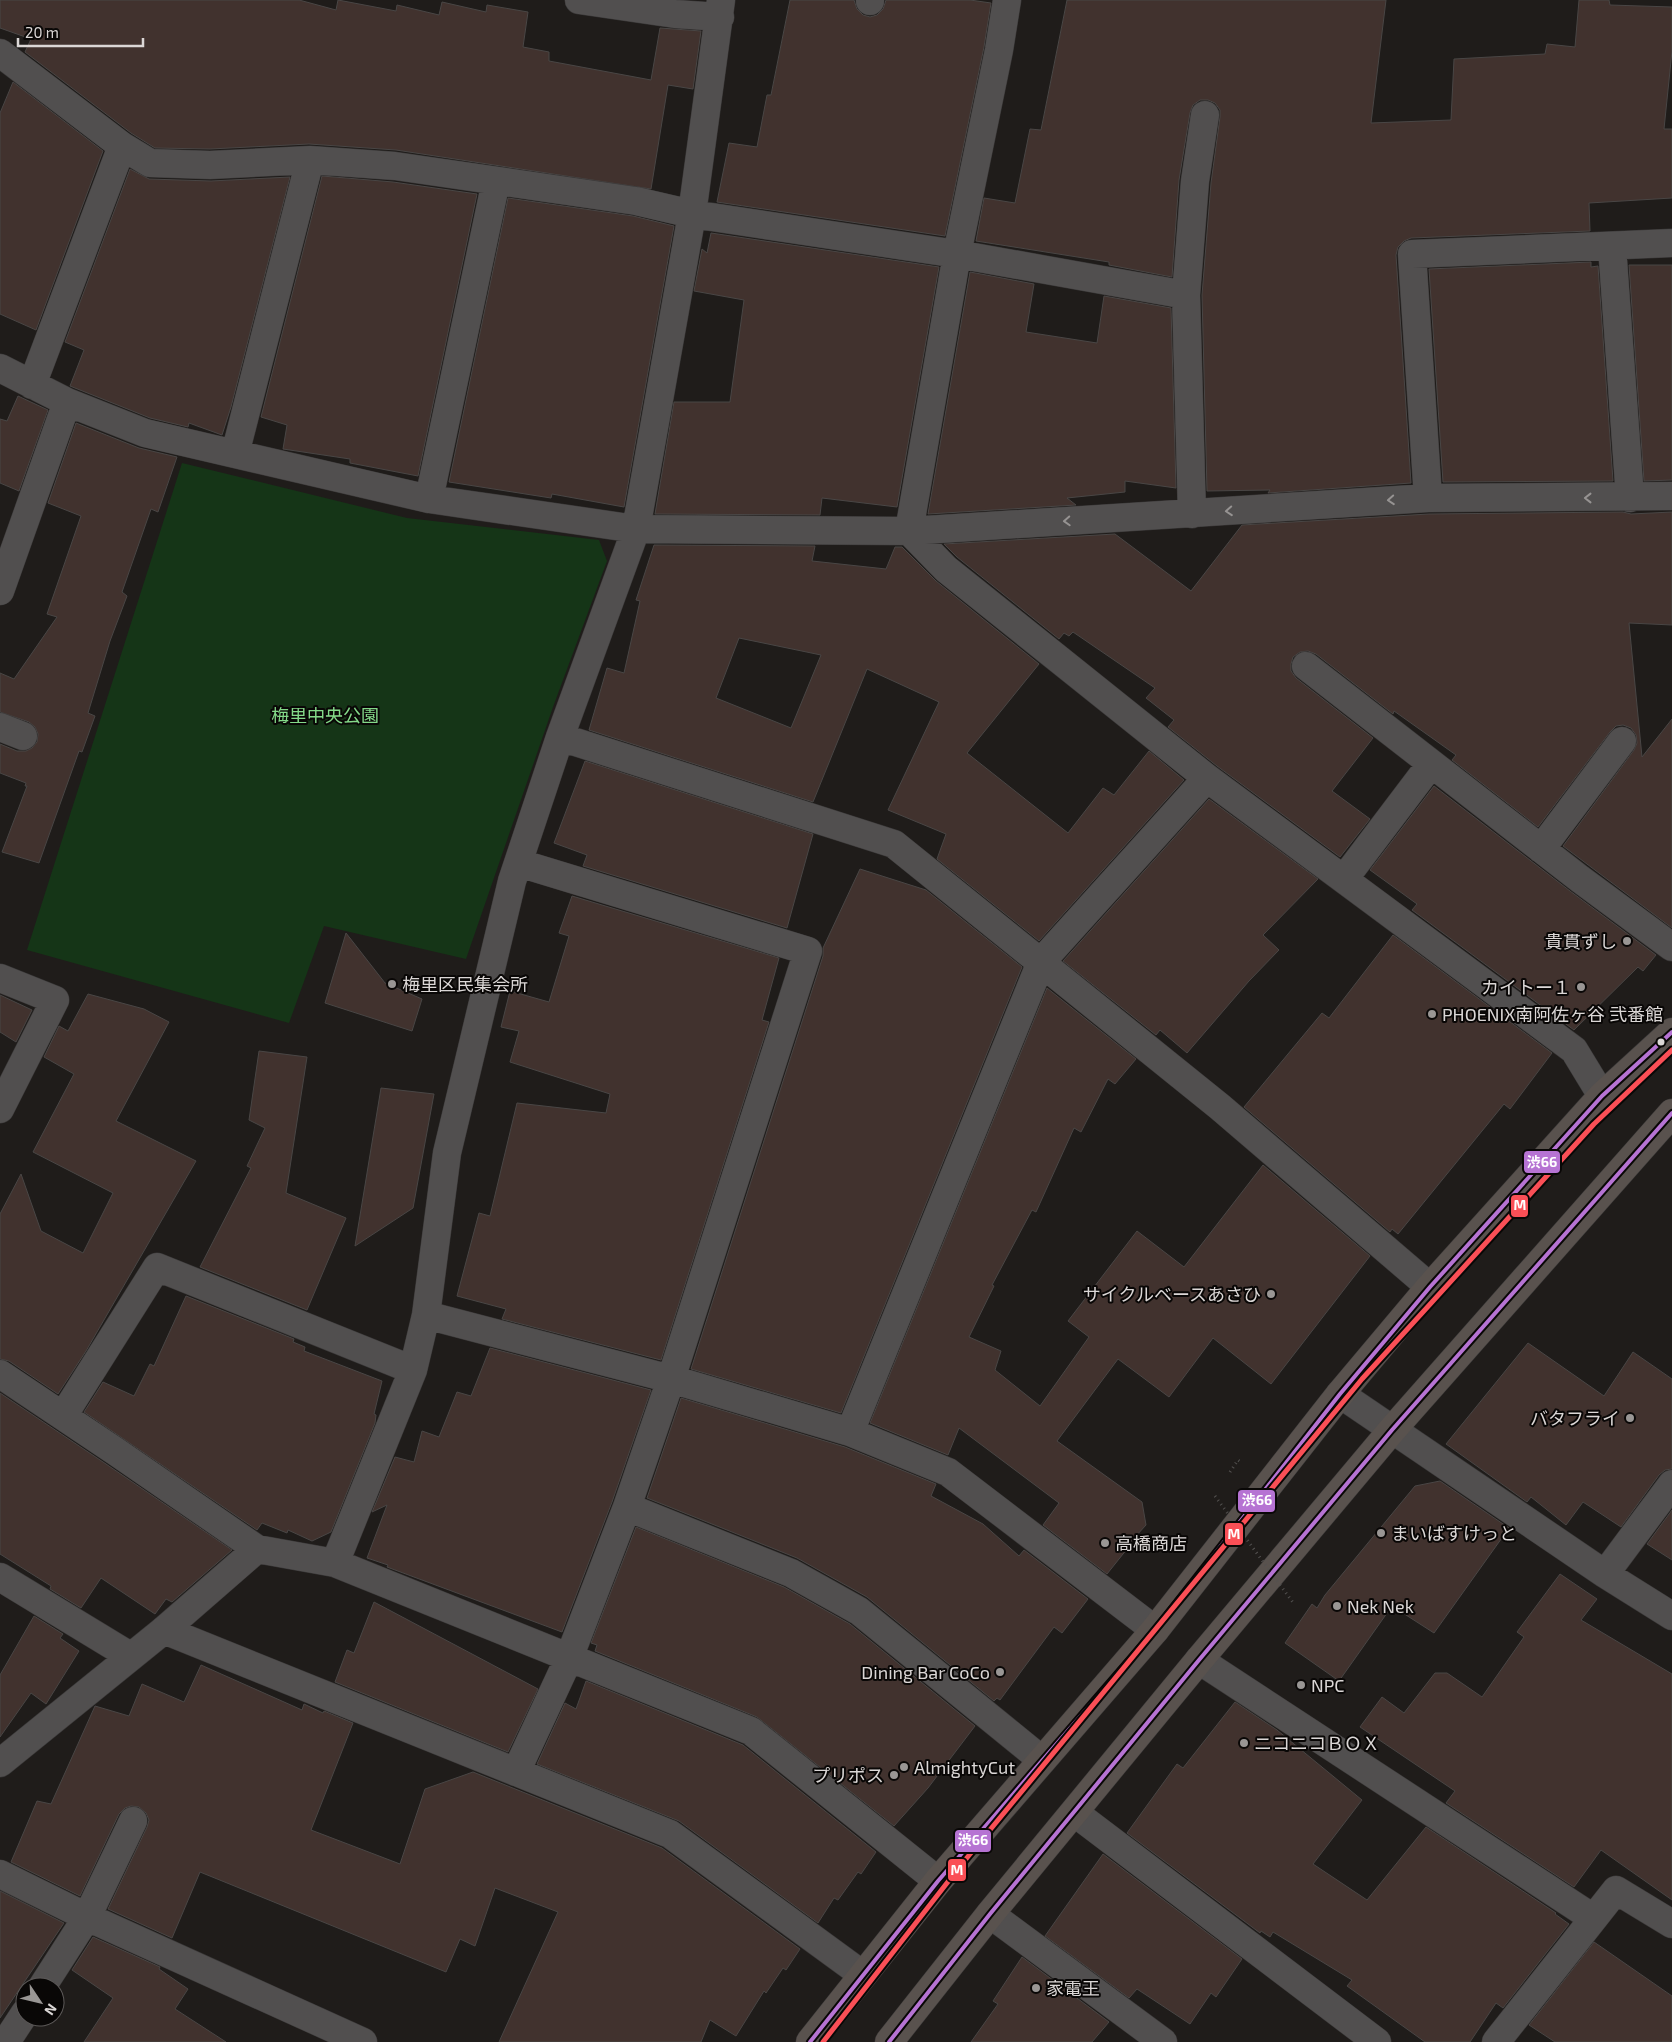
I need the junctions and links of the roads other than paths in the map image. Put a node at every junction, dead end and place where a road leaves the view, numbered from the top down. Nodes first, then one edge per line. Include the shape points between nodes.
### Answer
1 (579, 0) edge
2 (1007, 0) edge
3 (721, 8) edge
4 (0, 53) edge
5 (1205, 115) dead end
6 (122, 146) junction
7 (310, 160) junction
8 (496, 181) junction
9 (692, 214) junction
10 (1672, 243) edge
11 (1612, 246) junction
12 (957, 254) junction
13 (1186, 295) junction
14 (0, 368) edge
15 (32, 385) junction
16 (67, 402) junction
17 (235, 454) junction
18 (1672, 496) edge
19 (1428, 498) junction
20 (1630, 498) junction
21 (429, 499) junction
22 (1192, 514) junction
23 (636, 528) junction
24 (909, 531) junction
25 (0, 591) edge
26 (1306, 666) dead end
27 (560, 737) junction
28 (1622, 741) dead end
29 (1431, 764) junction
30 (1207, 778) junction
31 (1541, 849) junction
32 (519, 863) junction
33 (1344, 880) junction
34 (1672, 947) edge
35 (1041, 962) junction
36 (0, 978) edge
37 (1672, 1032) edge
38 (1602, 1096) junction
39 (0, 1109) edge
40 (1672, 1113) edge
41 (1430, 1287) junction
42 (426, 1315) junction
43 (413, 1370) junction
44 (0, 1374) edge
45 (671, 1379) junction
46 (1340, 1394) junction
47 (63, 1416) junction
48 (1392, 1430) junction
49 (850, 1432) junction
50 (1672, 1484) edge
51 (627, 1508) junction
52 (257, 1549) junction
53 (334, 1563) junction
54 (1605, 1574) junction
55 (0, 1577) edge
56 (1672, 1616) edge
57 (164, 1630) junction
58 (1155, 1630) junction
59 (130, 1656) junction
60 (569, 1658) junction
61 (1199, 1660) junction
62 (1, 1760) edge
63 (1042, 1760) junction
64 (516, 1772) junction
65 (1075, 1813) junction
66 (133, 1821) dead end
67 (0, 1874) edge
68 (938, 1881) junction
69 (990, 1914) junction
70 (87, 1917) junction
71 (1593, 1918) junction
72 (1672, 1924) edge
73 (863, 1975) junction
74 (48, 1977) edge
75 (16, 2027) edge
76 (6, 2042) edge
77 (363, 2042) edge
78 (810, 2042) edge
79 (889, 2042) edge
80 (1163, 2042) edge
81 (1377, 2042) edge
82 (1496, 2042) edge

1 - 3 street via 676,14
2 - 12 street
3 - 9 street
4 - 6 street
5 - 13 street via 1195,181
6 - 7 street via 150,163 169,165
6 - 15 street
7 - 8 street via 395,166
7 - 17 street
8 - 9 street via 636,201
8 - 21 street
9 - 12 street
9 - 23 street
10 - 11 street
11 - 19 street via 1412,254
11 - 20 street
12 - 13 street
12 - 24 street
13 - 22 street
14 - 15 street
15 - 16 street
16 - 17 street via 145,433
16 - 25 street
17 - 21 street
18 - 20 street
20 -> 19 street
19 -> 22 street
21 - 23 street
22 -> 24 street
23 - 24 street
23 - 27 street
24 - 30 street via 946,569
26 - 29 street
27 - 32 street
27 - 35 street via 894,844
28 - 31 street
29 - 31 street
29 - 33 street
30 - 33 street
30 - 35 street
31 - 34 street
32 - 42 street via 447,1153
32 - 45 street via 808,951
33 - 38 street via 1574,1050
35 - 41 street via 1220,1107
35 - 49 street
36 - 39 street via 55,1000
37 - 38 main road
38 - 41 main road
40 - 48 main road
41 - 46 main road
42 - 43 street
42 - 45 street
43 - 47 street via 156,1267
43 - 53 street
44 - 47 street
45 - 49 street
45 - 51 street
46 - 48 street
46 - 58 main road
47 - 52 street
48 - 54 street
48 - 61 main road
49 - 58 street via 948,1472
50 - 54 street
51 - 60 street
51 - 63 street via 791,1573 859,1611
52 - 53 street
52 - 57 street
53 - 60 street
54 - 56 street
55 - 59 street
57 - 59 street
57 - 64 street
58 - 63 main road
59 - 62 street
60 - 64 street
60 - 68 street via 751,1731
61 - 65 main road
61 - 71 street
63 - 68 main road
64 - 73 street via 670,1834
65 - 69 main road
65 - 81 street
66 - 70 street
67 - 70 street
68 - 73 main road
69 - 79 main road
69 - 80 street
70 - 74 street
70 - 77 street
71 - 72 street via 1616,1890
71 - 82 street
73 - 78 main road
75 - 76 street

